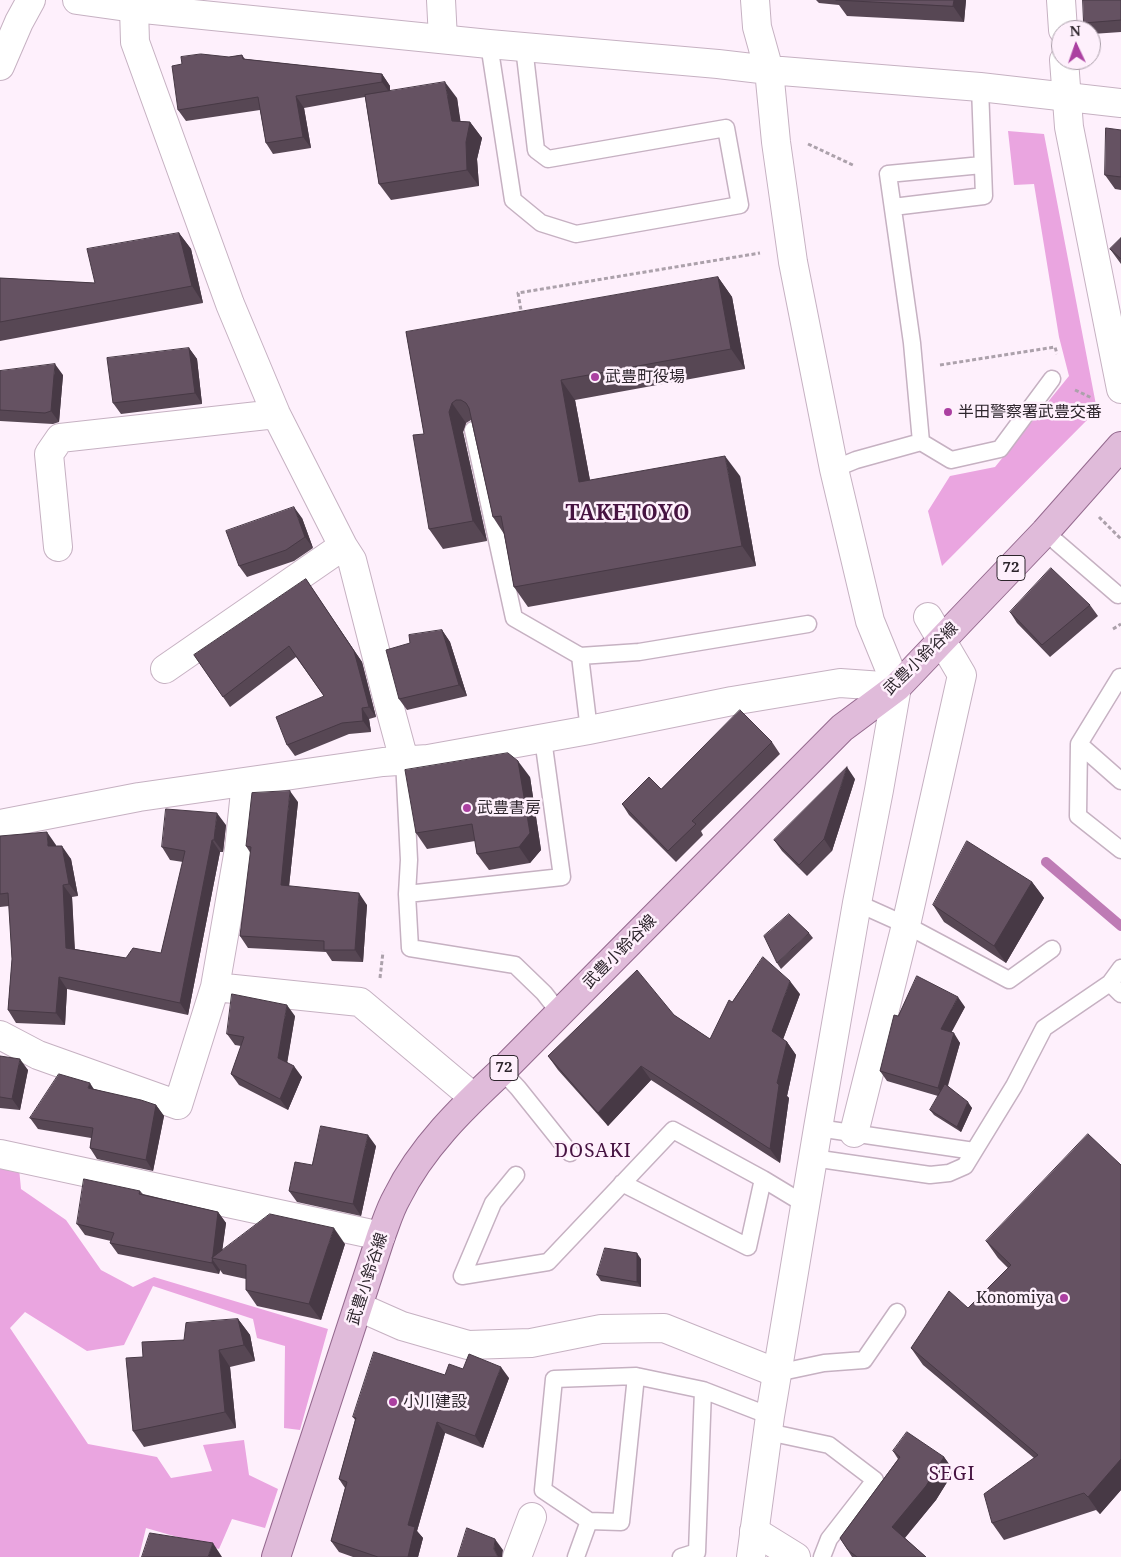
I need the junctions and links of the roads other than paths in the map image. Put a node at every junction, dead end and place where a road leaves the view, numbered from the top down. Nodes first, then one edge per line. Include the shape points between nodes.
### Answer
1 (31, 0) edge
2 (77, 0) edge
3 (441, 0) edge
4 (755, 0) edge
5 (1061, 0) edge
6 (134, 8) junction
7 (1062, 20) edge
8 (443, 39) junction
9 (489, 44) junction
10 (524, 47) junction
11 (0, 66) edge
12 (769, 70) junction
13 (1065, 70) edge
14 (980, 87) junction
15 (1067, 97) junction
16 (1121, 103) edge
17 (982, 165) junction
18 (893, 207) junction
19 (1052, 379) road end
20 (1121, 388) edge
21 (276, 414) junction
22 (473, 430) edge
23 (921, 442) junction
24 (1121, 446) edge
25 (834, 469) junction
26 (1046, 532) junction
27 (343, 546) junction
28 (58, 547) dead end
29 (1118, 595) dead end
30 (808, 624) dead end
31 (935, 628) junction
32 (580, 656) junction
33 (165, 669) dead end
34 (1121, 678) edge
35 (896, 686) junction
36 (589, 730) junction
37 (543, 739) junction
38 (1079, 744) junction
39 (404, 760) junction
40 (1121, 781) edge
41 (246, 782) junction
42 (0, 824) edge
43 (1121, 850) edge
44 (407, 894) junction
45 (857, 903) junction
46 (906, 925) junction
47 (1052, 949) dead end
48 (1121, 968) edge
49 (214, 987) junction
50 (1116, 989) edge
51 (560, 1012) junction
52 (0, 1035) edge
53 (502, 1071) junction
54 (473, 1098) junction
55 (818, 1128) junction
56 (854, 1134) junction
57 (974, 1151) junction
58 (570, 1153) dead end
59 (0, 1154) edge
60 (813, 1158) junction
61 (516, 1175) dead end
62 (763, 1179) junction
63 (622, 1183) junction
64 (806, 1206) junction
65 (381, 1236) junction
66 (359, 1307) junction
67 (898, 1312) dead end
68 (777, 1373) junction
69 (636, 1376) junction
70 (704, 1390) junction
71 (769, 1424) junction
72 (532, 1517) dead end
73 (589, 1521) junction
74 (752, 1544) edge
75 (276, 1557) edge
76 (517, 1557) edge
77 (576, 1557) edge
78 (681, 1557) edge
79 (796, 1557) edge
80 (822, 1557) edge

1 - 11 street
2 - 6 street
3 - 8 street
4 - 12 street via 757,27
5 - 7 street
6 - 8 street
6 - 21 street via 135,42 230,304
8 - 9 street
9 - 10 street
9 - 10 lane via 513,200 541,223 576,234 740,205 726,128 548,159 536,150
10 - 12 street
12 - 14 street
12 - 25 street via 794,262
13 - 15 street
14 - 15 street
14 - 17 lane
15 - 16 street
15 - 20 street via 1068,127
17 - 18 lane via 984,196
17 - 18 lane via 888,174
18 - 23 lane
19 - 23 lane via 1000,449 951,460
21 - 27 street
21 - 28 street via 60,438 49,454
22 - 32 lane via 514,618
23 - 25 lane
24 - 26 main road, 武豊小鈴谷線 / 72
25 - 35 street via 870,621
26 - 29 lane
26 - 31 main road, 武豊小鈴谷線 / 72
27 - 33 street
27 - 39 street via 352,560
30 - 32 lane via 639,652
31 - 35 main road, 武豊小鈴谷線 / 72
31 - 46 street via 962,675
32 - 36 lane
34 - 38 lane
35 - 36 street via 840,683
35 - 45 street
35 - 51 main road, 武豊小鈴谷線 / 72 via 842,728
36 - 37 street
37 - 39 street via 428,759
37 - 44 lane via 562,877
38 - 40 lane
38 - 43 lane via 1078,816
39 - 41 street
39 - 44 lane via 409,860
41 - 42 street via 139,797
41 - 49 street via 239,849
44 - 51 lane via 410,948 515,965
45 - 46 lane
45 - 55 street
46 - 47 lane via 1009,980
46 - 56 street
48 - 50 lane
49 - 52 street via 178,1105 38,1055
49 - 54 street via 360,1002
50 - 57 lane via 1044,1028 1014,1086
51 - 53 main road, 武豊小鈴谷線 / 72
53 - 54 main road, 武豊小鈴谷線 / 72
53 - 58 lane
54 - 65 main road, 武豊小鈴谷線 / 72 via 426,1149 397,1196
55 - 56 lane
55 - 60 street
56 - 57 lane
57 - 60 lane via 965,1166 930,1176
59 - 65 street
60 - 64 street
61 - 63 lane via 493,1203 462,1276 548,1262
62 - 63 lane via 673,1130
62 - 63 lane via 748,1247
62 - 64 lane
64 - 68 street
65 - 66 main road, 武豊小鈴谷線 / 72
66 - 68 street via 402,1326 468,1345 531,1343 601,1329 664,1328
66 - 75 main road, 武豊小鈴谷線 / 72
67 - 68 lane via 864,1360 824,1363
68 - 71 street
69 - 70 lane
69 - 73 lane via 621,1522
69 - 73 lane via 554,1379 543,1490
70 - 71 lane
70 - 78 lane via 697,1552
71 - 74 street
71 - 80 lane via 829,1445 875,1480 828,1539
72 - 76 street
73 - 77 lane
74 - 79 street

